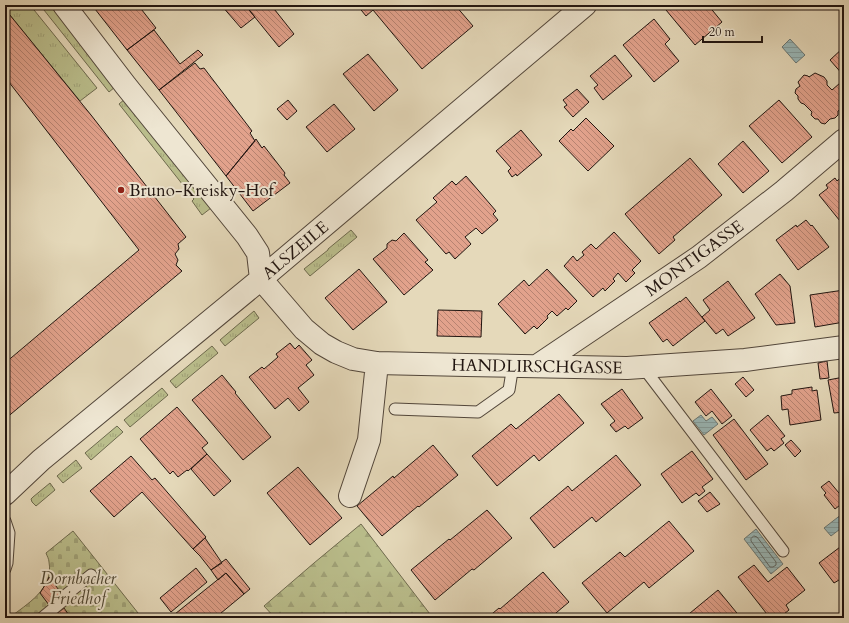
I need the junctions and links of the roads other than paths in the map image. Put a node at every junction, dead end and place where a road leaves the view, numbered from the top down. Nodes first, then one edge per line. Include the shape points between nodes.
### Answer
1 (64, 5) edge
2 (585, 5) edge
3 (844, 140) edge
4 (261, 279) junction
5 (844, 347) edge
6 (377, 363) junction
7 (513, 366) junction
8 (536, 366) junction
9 (642, 367) junction
10 (395, 409) dead end
11 (5, 494) edge
12 (350, 496) dead end
13 (5, 521) edge
14 (783, 551) dead end
15 (5, 569) edge
16 (91, 575) dead end
17 (42, 618) edge

1 - 4 street via 247,236 258,254
2 - 4 street, ALSZEILE
3 - 8 street, MONTIGASSE via 699,256
4 - 6 street, HANDLIRSCHGASSE via 304,330 322,344 353,359
4 - 11 street, ALSZEILE via 41,460
5 - 9 street, HANDLIRSCHGASSE via 745,360
6 - 7 street, HANDLIRSCHGASSE
6 - 12 street via 369,440
7 - 8 street, HANDLIRSCHGASSE
7 - 10 lane via 509,390 478,412
8 - 9 street, HANDLIRSCHGASSE
9 - 14 lane
13 - 15 lane via 9,533
16 - 17 lane

